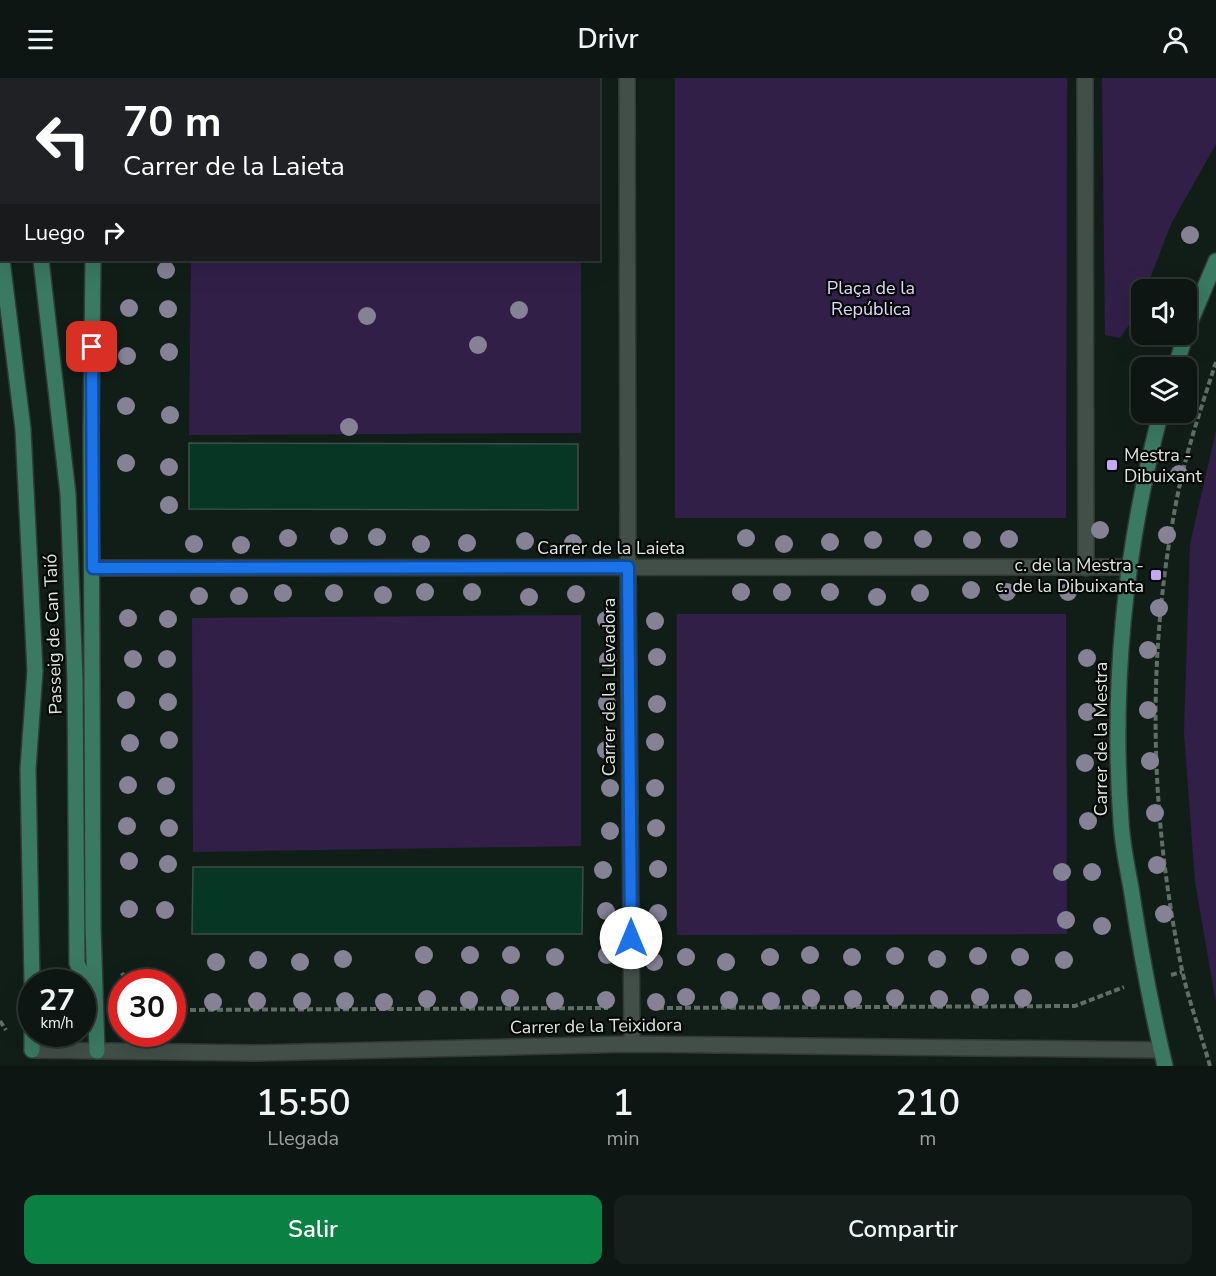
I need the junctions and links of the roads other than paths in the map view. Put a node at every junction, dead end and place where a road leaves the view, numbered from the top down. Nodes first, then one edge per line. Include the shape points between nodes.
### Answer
1 (627, 78) edge
2 (1085, 78) edge
3 (2, 261) edge
4 (41, 261) edge
5 (93, 261) edge
6 (1216, 261) edge
7 (1197, 307) edge
8 (1158, 423) edge
9 (628, 567) junction
10 (1128, 567) junction
11 (93, 568) junction
12 (1086, 568) junction
13 (32, 969) edge
14 (80, 969) edge
15 (95, 969) edge
16 (96, 1005) edge
17 (633, 1044) junction
18 (32, 1050) edge
19 (1161, 1050) junction
20 (97, 1051) junction
21 (1165, 1066) edge

1 - 9 street, Carrer de la Llevadora
2 - 12 street
3 - 13 main road, Passeig de Can Taió via 23,429 35,671 28,769
4 - 14 main road, Passeig de Can Taió via 68,494
5 - 11 main road, Passeig de Can Taió
6 - 7 main road
8 - 10 main road, Carrer de la Mestra
9 - 11 street, Carrer de la Laieta
9 - 12 street, Carrer de la Laieta
9 - 17 street, Carrer de la Llevadora
10 - 12 street, Carrer de la Laieta
10 - 19 main road, Carrer de la Mestra via 1118,699 1121,823
11 - 15 main road, Passeig de Can Taió
16 - 20 main road, Passeig de Can Taió
17 - 19 street, Carrer de la Teixidora
17 - 20 street, Carrer de la Teixidora via 256,1053
18 - 20 street, Carrer de la Teixidora
19 - 21 main road, Carrer de la Mestra

